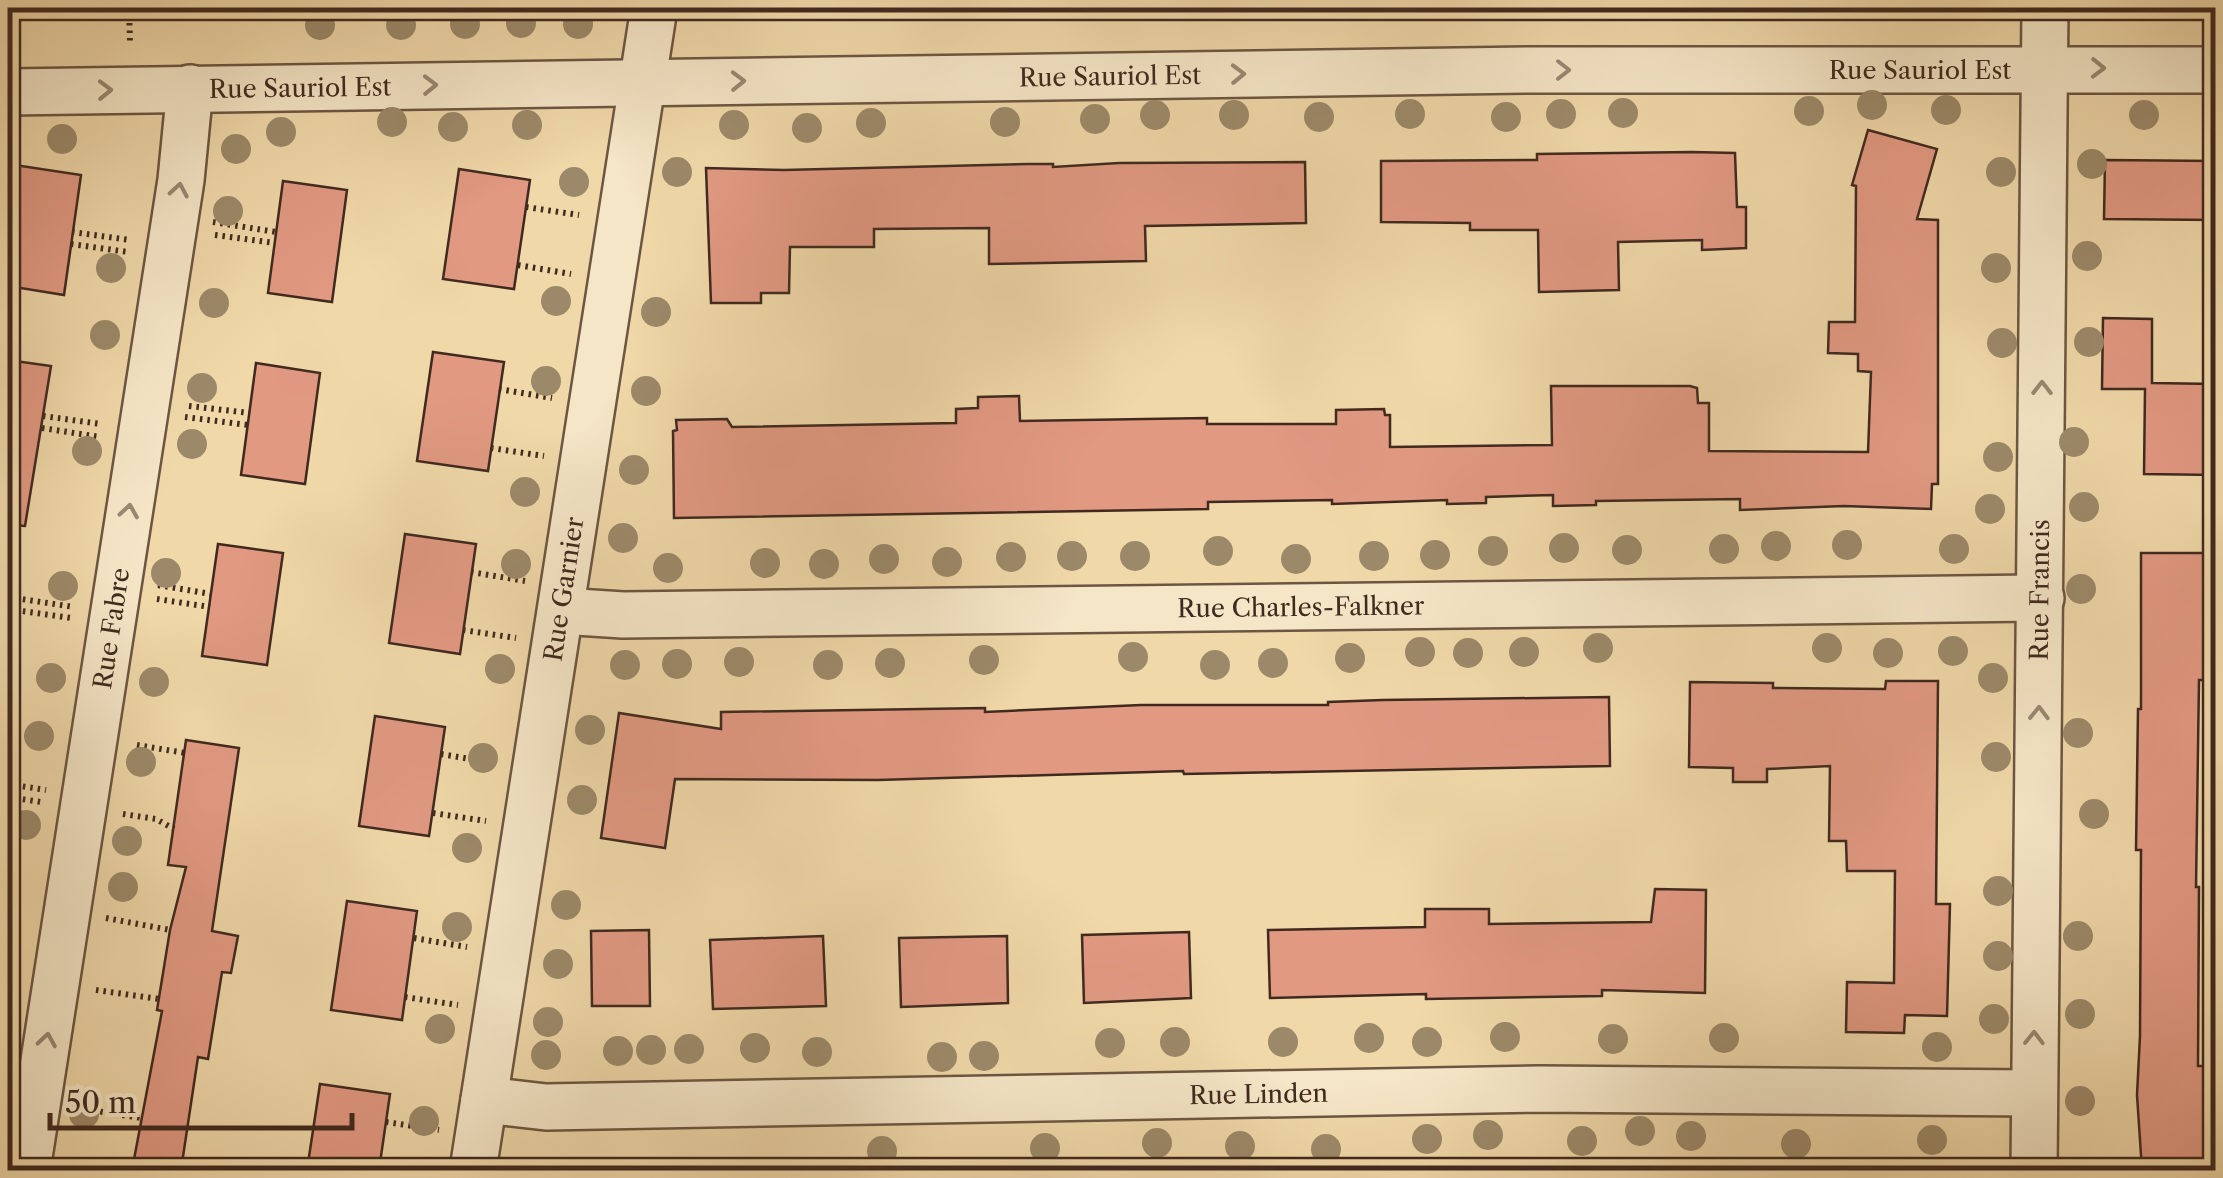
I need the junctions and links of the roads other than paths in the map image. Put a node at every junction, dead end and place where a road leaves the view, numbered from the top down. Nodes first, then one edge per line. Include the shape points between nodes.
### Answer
1 (654, 8) edge
2 (2045, 8) edge
3 (2044, 68) junction
4 (2216, 70) edge
5 (641, 82) junction
6 (190, 88) junction
7 (8, 92) edge
8 (2040, 598) junction
9 (560, 611) junction
10 (2034, 1093) junction
11 (484, 1100) junction
12 (27, 1170) edge
13 (473, 1170) edge
14 (2034, 1170) edge

1 - 5 street, Rue Garnier
2 - 3 street, Rue Francis
3 -> 4 street, Rue Sauriol Est
5 -> 3 street, Rue Sauriol Est
8 -> 3 street, Rue Francis
6 -> 5 street, Rue Sauriol Est
5 - 9 street, Rue Garnier
7 -> 6 street, Rue Sauriol Est
12 -> 6 street, Rue Fabre
8 - 9 street, Rue Charles-Falkner
10 -> 8 street, Rue Francis
9 - 11 street, Rue Garnier
10 - 11 street, Rue Linden via 1540,1088 546,1107
10 - 14 street, Rue Francis
11 - 13 street, Rue Garnier

